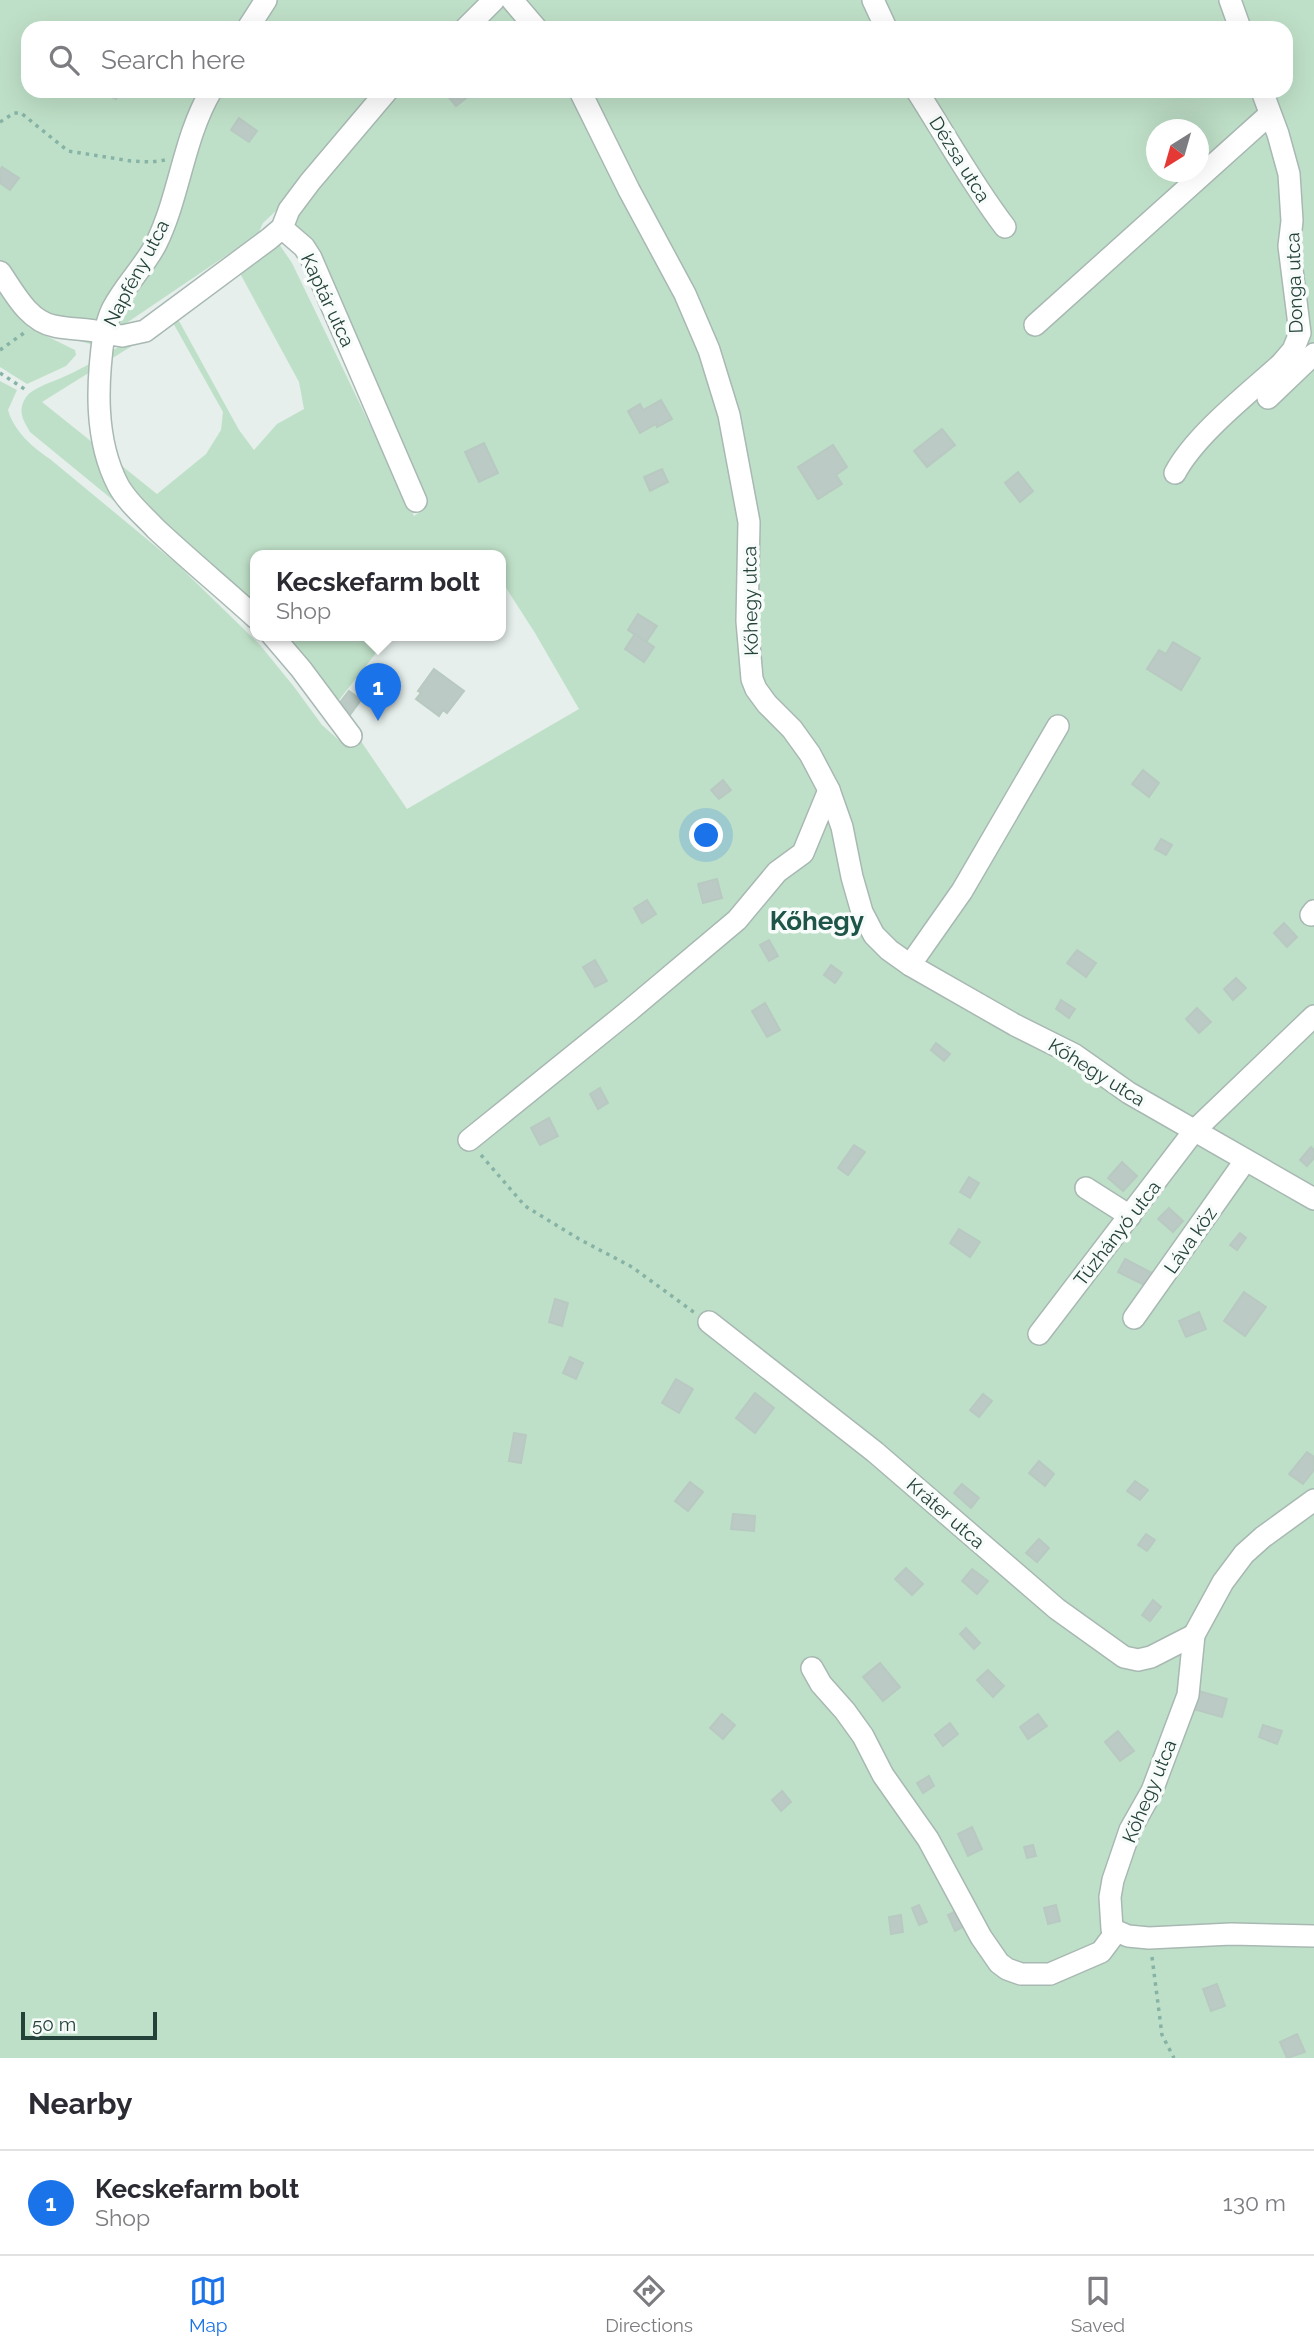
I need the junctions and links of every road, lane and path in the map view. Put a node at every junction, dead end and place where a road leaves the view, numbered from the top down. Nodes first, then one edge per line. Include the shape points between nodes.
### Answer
1 (266, 0) edge
2 (494, 0) edge
3 (512, 0) edge
4 (873, 0) edge
5 (1230, 0) edge
6 (252, 21) edge
7 (473, 21) edge
8 (530, 21) edge
9 (883, 21) edge
10 (1238, 21) edge
11 (207, 98) edge
12 (381, 98) edge
13 (583, 98) edge
14 (922, 98) edge
15 (1264, 98) edge
16 (1270, 114) junction
17 (0, 122) edge
18 (183, 158) junction
19 (1005, 227) dead end
20 (282, 228) junction
21 (0, 272) edge
22 (37, 319) junction
23 (1035, 326) dead end
24 (104, 333) junction
25 (0, 350) edge
26 (1314, 354) edge
27 (1287, 369) junction
28 (0, 373) edge
29 (26, 390) dead end
30 (1268, 398) dead end
31 (1175, 473) dead end
32 (416, 501) dead end
33 (250, 613) edge
34 (277, 641) edge
35 (1058, 726) dead end
36 (351, 736) dead end
37 (830, 790) junction
38 (910, 965) junction
39 (1314, 1016) edge
40 (1194, 1131) junction
41 (469, 1140) joint
42 (1245, 1161) junction
43 (1086, 1188) dead end
44 (1314, 1199) edge
45 (1130, 1216) junction
46 (1134, 1318) dead end
47 (709, 1322) joint
48 (1040, 1334) dead end
49 (1314, 1500) edge
50 (1194, 1635) junction
51 (812, 1668) dead end
52 (1116, 1932) junction
53 (1314, 1936) edge
54 (1149, 1938) junction
55 (1174, 2058) edge

1 - 6 street
2 - 7 street
3 - 8 street
4 - 9 street
5 - 10 street
11 - 18 street, Napfény utca
12 - 20 street via 310,182
13 - 37 street, Kőhegy utca via 685,294 729,415 749,522 747,621 752,679 810,754
14 - 19 street, Dézsa utca
15 - 16 street, Donga utca
16 - 23 street
16 - 27 street, Donga utca via 1289,174 1289,246 1300,333
17 - 18 path via 21,113 68,151 131,161
18 - 24 street, Napfény utca via 156,244 113,307
20 - 24 street via 145,331 122,336
20 - 32 street, Kaptár utca via 311,258
21 - 22 street
22 - 24 street, Napfény utca via 52,326
22 - 25 path
24 - 33 street via 98,382 100,416 104,447 118,487 170,542
26 - 27 street
27 - 30 street
27 - 31 street, Donga utca via 1199,441
28 - 29 path
34 - 36 street
35 - 38 street via 962,891
37 - 38 street, Kőhegy utca via 862,912 874,935
37 - 41 street via 803,853 777,872 737,920
38 - 40 street, Kőhegy utca via 1075,1055
39 - 40 street, Tűzhányó utca
40 - 42 street, Kőhegy utca
40 - 45 street, Tűzhányó utca
41 - 47 path via 525,1206 632,1267
42 - 44 street, Kőhegy utca
42 - 46 street, Láva köz
43 - 45 street
45 - 48 street, Tűzhányó utca
47 - 50 street, Kráter utca via 874,1452 1098,1641 1138,1660
49 - 50 street, Kőhegy utca via 1244,1555
50 - 52 street, Kőhegy utca via 1188,1695 1113,1880 1111,1917
51 - 52 street via 863,1736 999,1963 1021,1974 1050,1974 1101,1952
52 - 54 street
53 - 54 street
54 - 55 path via 1162,2035

